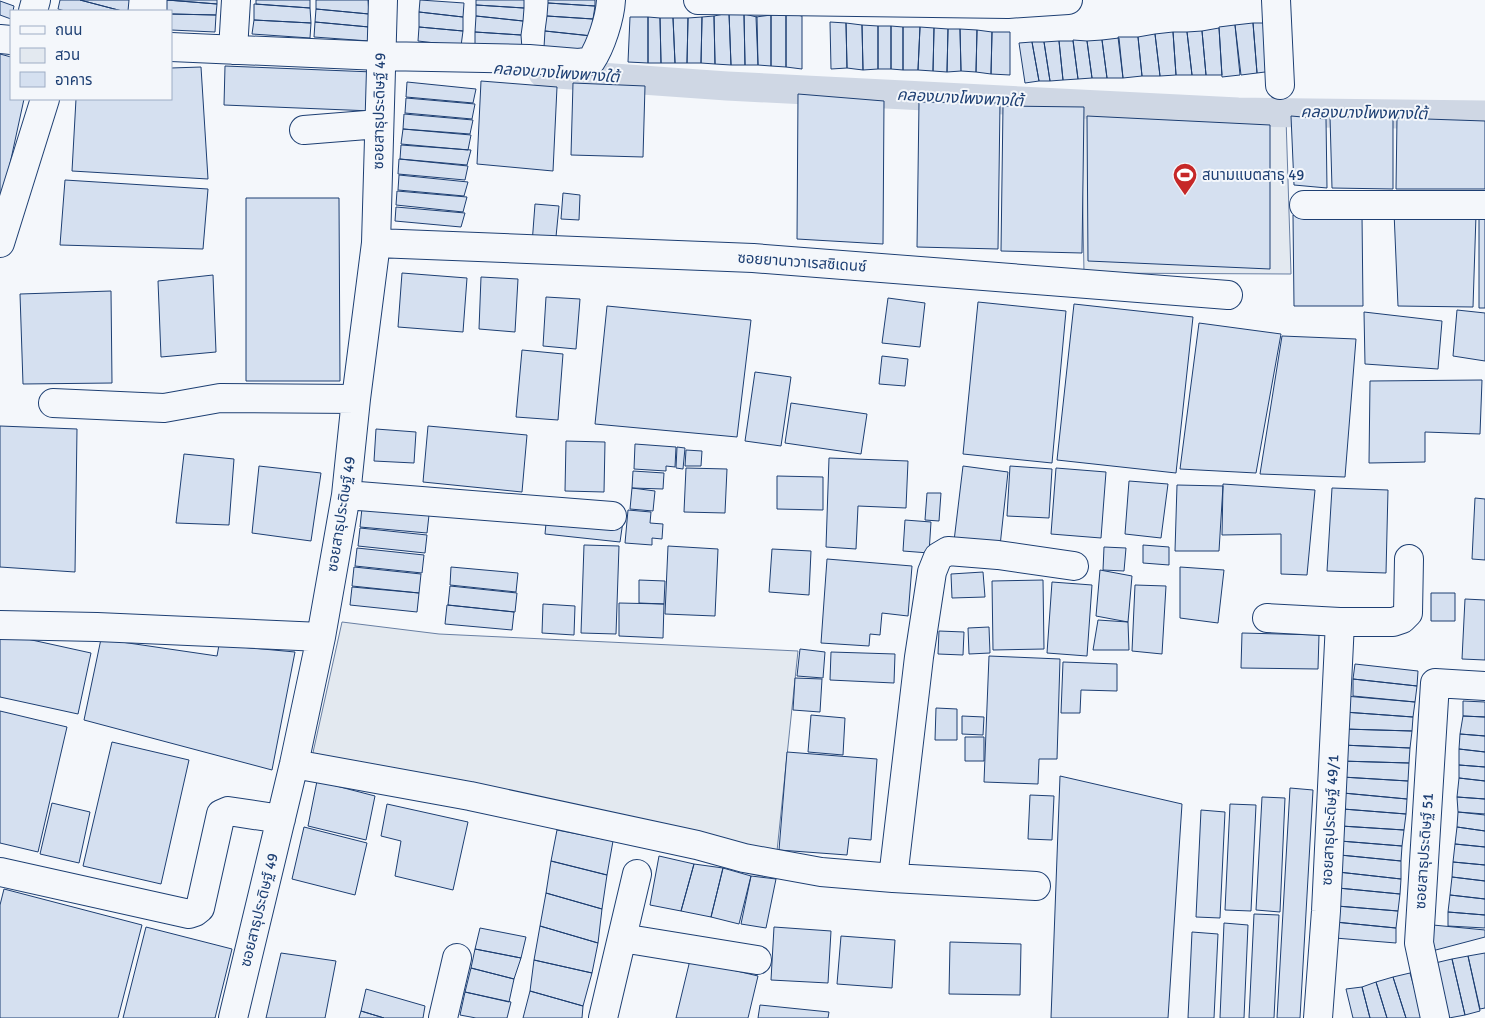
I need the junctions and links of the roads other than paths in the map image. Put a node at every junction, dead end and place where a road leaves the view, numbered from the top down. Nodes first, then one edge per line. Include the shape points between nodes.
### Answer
1 (236, 0) edge
2 (383, 0) edge
3 (611, 0) edge
4 (698, 0) edge
5 (1068, 0) edge
6 (1276, 0) edge
7 (812, 1) edge
8 (172, 47) edge
9 (233, 50) junction
10 (380, 56) junction
11 (1280, 85) dead end
12 (45, 100) edge
13 (379, 124) junction
14 (304, 130) dead end
15 (1304, 205) dead end
16 (1485, 205) edge
17 (0, 243) edge
18 (376, 243) junction
19 (1228, 295) dead end
20 (356, 399) junction
21 (53, 403) dead end
22 (346, 495) junction
23 (612, 516) dead end
24 (1409, 560) dead end
25 (1074, 566) dead end
26 (1267, 618) dead end
27 (1340, 622) junction
28 (0, 625) edge
29 (321, 637) junction
30 (1485, 686) edge
31 (294, 764) junction
32 (281, 819) junction
33 (0, 872) edge
34 (637, 874) dead end
35 (893, 878) junction
36 (1036, 886) dead end
37 (622, 938) junction
38 (456, 958) dead end
39 (757, 960) dead end
40 (233, 1018) edge
41 (443, 1018) edge
42 (604, 1018) edge
43 (1318, 1018) edge
44 (1435, 1018) edge

1 - 9 street
2 - 10 street, ซอยสาธุประดิษฐ์ 49
3 - 10 street via 597,52 591,61
4 - 7 street
5 - 7 street via 1008,4
6 - 11 street
8 - 9 street
9 - 10 street
10 - 13 street, ซอยสาธุประดิษฐ์ 49
12 - 17 street
13 - 14 street
13 - 18 street, ซอยสาธุประดิษฐ์ 49
15 - 16 street
18 - 19 street, ซอยยานาวาเรสซิเดนซ์ via 753,258
18 - 20 street, ซอยสาธุประดิษฐ์ 49
20 - 21 street via 220,398 164,408
20 - 22 street, ซอยสาธุประดิษฐ์ 49
22 - 23 street
22 - 29 street, ซอยสาธุประดิษฐ์ 49
24 - 27 street via 1408,613 1402,619 1393,622
25 - 35 street via 948,551 938,557 932,572 919,656
26 - 27 street
27 - 43 street, ซอยสาธุประดิษฐ์ 49/1
28 - 29 street
29 - 31 street, ซอยสาธุประดิษฐ์ 49
30 - 44 street, ซอยสาธุประดิษฐ์ 51 via 1435,683 1419,943
31 - 32 street, ซอยสาธุประดิษฐ์ 49
31 - 35 street via 470,796 754,860 821,872
32 - 33 street via 228,811 221,814 200,908 189,914
32 - 40 street, ซอยสาธุประดิษฐ์ 49
34 - 37 street
35 - 36 street
37 - 39 street
37 - 42 street
38 - 41 street

